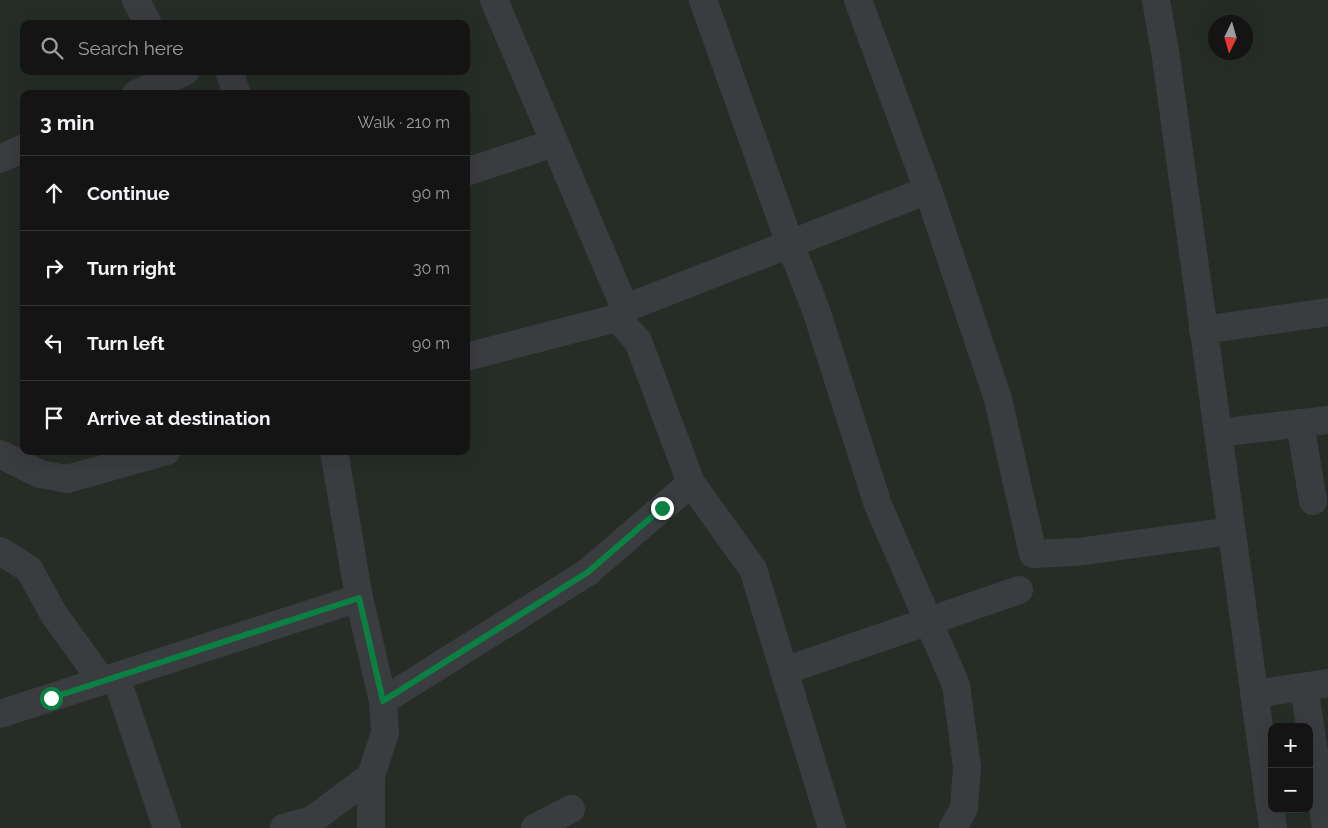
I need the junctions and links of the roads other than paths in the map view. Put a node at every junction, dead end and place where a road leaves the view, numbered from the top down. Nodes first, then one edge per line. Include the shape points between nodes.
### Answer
1 (136, 0) edge
2 (494, 0) edge
3 (703, 0) edge
4 (858, 0) edge
5 (1156, 0) edge
6 (146, 20) edge
7 (172, 75) edge
8 (230, 75) edge
9 (144, 90) edge
10 (236, 90) edge
11 (554, 143) junction
12 (20, 150) edge
13 (0, 159) edge
14 (470, 171) edge
15 (928, 190) junction
16 (790, 244) junction
17 (624, 312) junction
18 (1328, 312) edge
19 (1204, 330) junction
20 (470, 356) edge
21 (1328, 420) edge
22 (1300, 423) junction
23 (1218, 433) junction
24 (0, 454) edge
25 (153, 455) edge
26 (335, 455) edge
27 (691, 483) junction
28 (1313, 501) dead end
29 (1231, 531) junction
30 (0, 552) edge
31 (1019, 590) dead end
32 (359, 598) junction
33 (929, 622) junction
34 (784, 671) junction
35 (109, 679) junction
36 (1316, 685) edge
37 (1254, 694) junction
38 (383, 701) junction
39 (0, 714) edge
40 (371, 776) junction
41 (571, 809) dead end
42 (313, 824) edge
43 (166, 828) edge
44 (284, 828) edge
45 (371, 828) edge
46 (536, 828) edge
47 (832, 828) edge
48 (952, 828) edge
49 (1273, 828) edge
50 (1326, 828) edge

1 - 6 street
2 - 11 street
3 - 16 street
4 - 15 street
5 - 19 street
7 - 9 street
8 - 10 street
11 - 14 street
11 - 17 street
12 - 13 street
15 - 16 street
15 - 29 street via 998,400 1033,554 1077,552
16 - 17 street
16 - 33 street via 816,310 878,505
17 - 20 street
17 - 27 street
18 - 19 street
19 - 23 street
21 - 22 street
22 - 23 street
22 - 28 street
23 - 29 street
24 - 25 street via 40,474 67,479
26 - 32 street
27 - 34 street via 753,568
27 - 38 street via 588,572
29 - 37 street
30 - 35 street via 29,569 53,612
31 - 33 street
32 - 35 street
32 - 38 street
33 - 34 street
33 - 48 street via 956,685 967,766 964,808
34 - 47 street
35 - 39 street
35 - 43 street
36 - 37 street
36 - 50 street
37 - 49 street
38 - 40 street via 385,733
40 - 42 street
40 - 45 street
41 - 46 street
42 - 44 street

